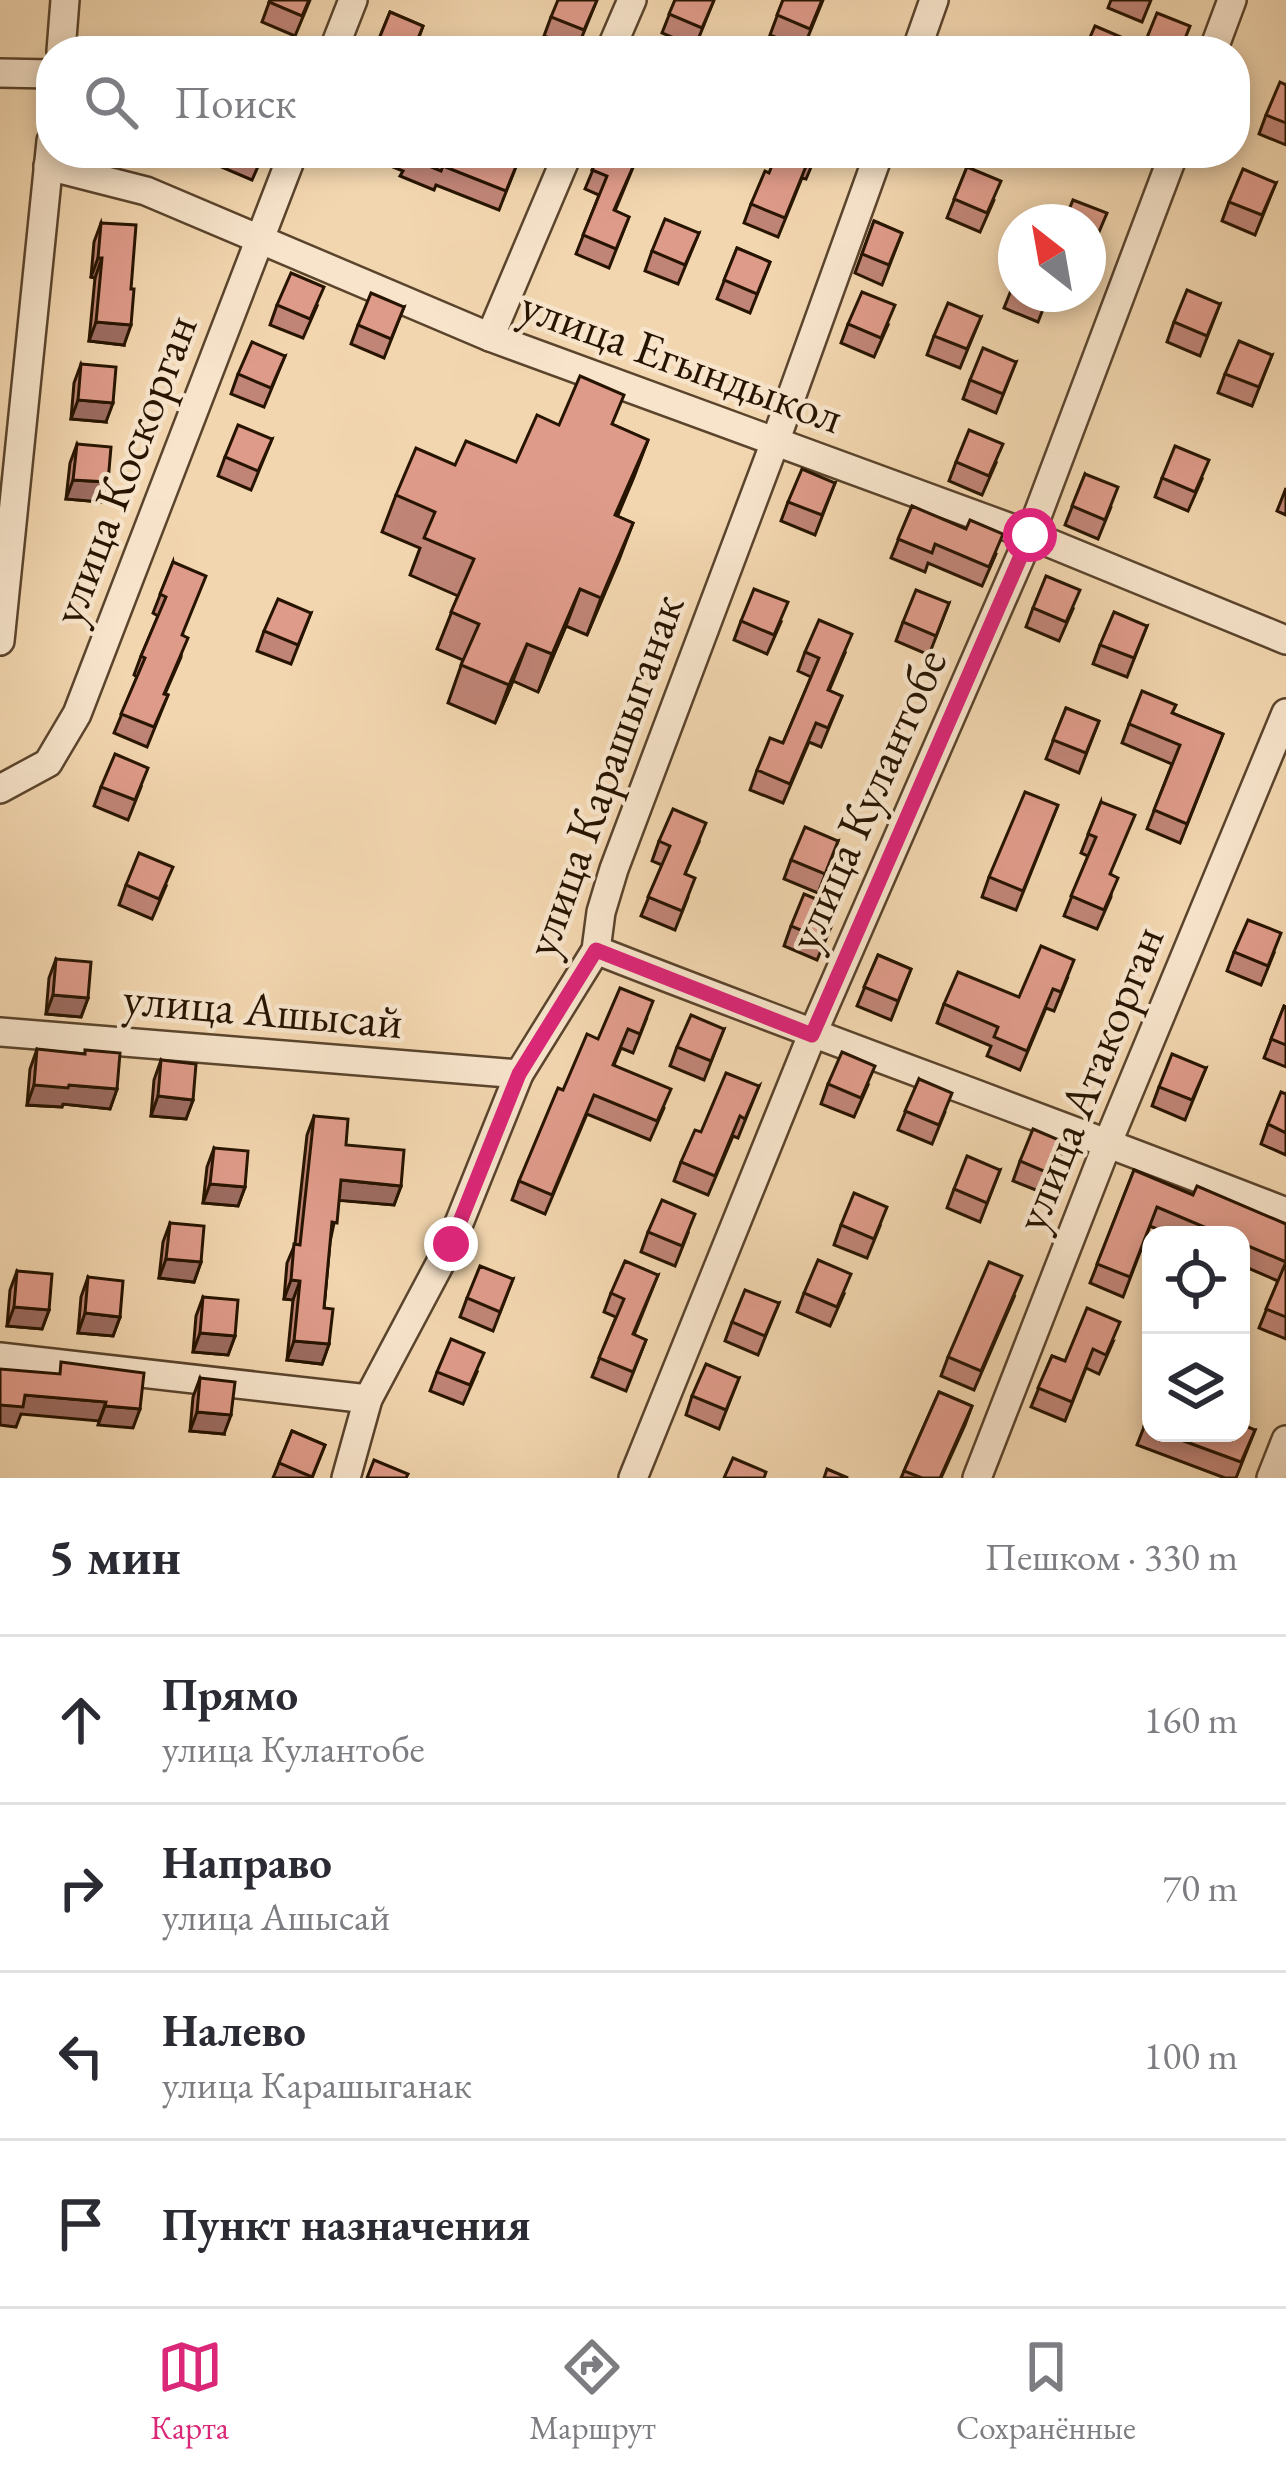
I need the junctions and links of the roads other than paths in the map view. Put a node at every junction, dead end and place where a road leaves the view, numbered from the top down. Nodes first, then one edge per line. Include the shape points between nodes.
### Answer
1 (65, 0) edge
2 (353, 0) edge
3 (632, 0) edge
4 (934, 0) edge
5 (1232, 0) edge
6 (62, 36) edge
7 (339, 36) edge
8 (616, 36) edge
9 (921, 36) edge
10 (1219, 36) edge
11 (0, 73) edge
12 (36, 74) edge
13 (48, 168) edge
14 (88, 168) edge
15 (287, 168) edge
16 (562, 168) edge
17 (874, 168) edge
18 (1168, 168) edge
19 (260, 238) junction
20 (490, 338) junction
21 (775, 442) junction
22 (1030, 535) junction
23 (1286, 640) edge
24 (0, 641) edge
25 (1286, 712) edge
26 (0, 789) edge
27 (596, 950) junction
28 (0, 1032) edge
29 (812, 1035) junction
30 (519, 1074) junction
31 (1108, 1142) junction
32 (1286, 1212) edge
33 (0, 1357) edge
34 (368, 1399) junction
35 (1286, 1440) edge
36 (346, 1478) edge
37 (633, 1478) edge
38 (977, 1478) edge
39 (1271, 1478) edge

1 - 6 street
2 - 7 street
3 - 8 street
4 - 9 street
5 - 10 street
11 - 12 street
13 - 24 street
14 - 19 street, улица Егындыкол
15 - 19 street, улица Коскорган
16 - 20 street
17 - 21 street, улица Карашыганак
18 - 22 street, улица Кулантобе
19 - 20 street, улица Егындыкол
19 - 26 street, улица Коскорган via 77,714 48,763
20 - 21 street, улица Егындыкол
21 - 22 street, улица Егындыкол
21 - 27 street, улица Карашыганак via 614,869
22 - 23 street, улица Егындыкол
22 - 29 street, улица Кулантобе
25 - 31 street, улица Атакорган
27 - 29 street
27 - 30 street, улица Карашыганак
28 - 30 street, улица Ашысай
29 - 31 street
29 - 37 street, улица Кулантобе
30 - 34 street, улица Карашыганак via 451,1244
31 - 32 street
31 - 38 street, улица Атакорган
33 - 34 street
34 - 36 street, улица Карашыганак
35 - 39 street

